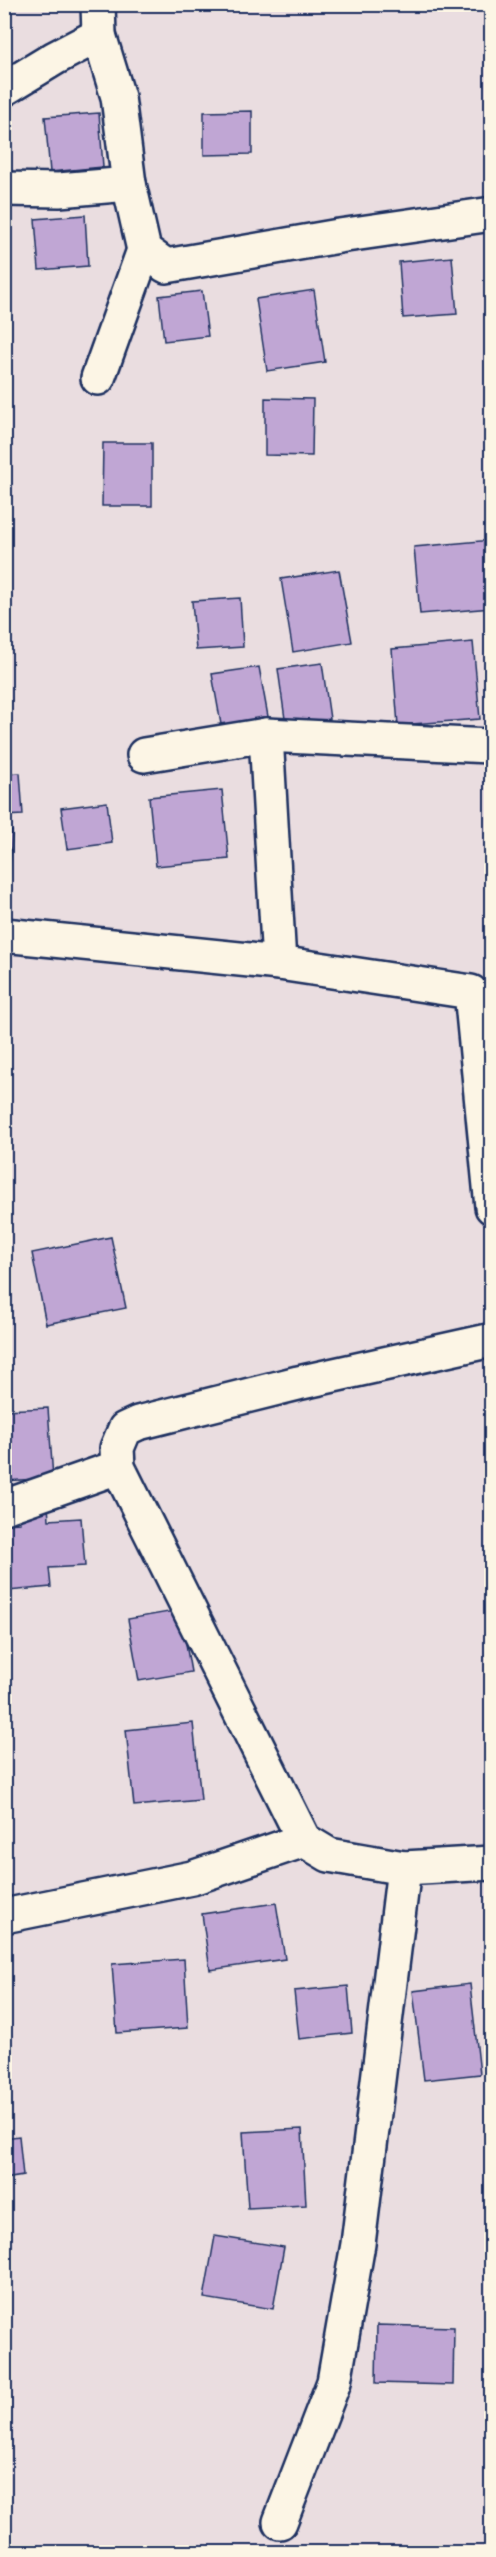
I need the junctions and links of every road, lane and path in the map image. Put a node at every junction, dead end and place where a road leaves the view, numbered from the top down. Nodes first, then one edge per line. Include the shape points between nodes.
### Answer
1 (99, 20) edge
2 (4, 89) edge
3 (129, 184) junction
4 (4, 189) edge
5 (492, 214) edge
6 (144, 250) junction
7 (98, 378) dead end
8 (266, 735) junction
9 (489, 746) dead end
10 (144, 755) dead end
11 (4, 935) edge
12 (279, 963) junction
13 (492, 1207) edge
14 (492, 1340) edge
15 (118, 1467) junction
16 (4, 1507) edge
17 (304, 1840) junction
18 (492, 1863) edge
19 (404, 1868) junction
20 (4, 1916) edge
21 (280, 2522) dead end

1 - 2 street via 55,58
1 - 3 street via 118,97
3 - 4 street via 59,190
3 - 6 street
5 - 6 street via 166,266
6 - 7 street
8 - 9 street
8 - 10 street
8 - 12 street
11 - 12 street
12 - 13 street via 471,992
14 - 15 street via 138,1423 125,1429 117,1448
15 - 16 street
15 - 17 street
17 - 19 street via 329,1855
17 - 20 street via 192,1878
18 - 19 street
19 - 21 street via 358,2244 334,2382

